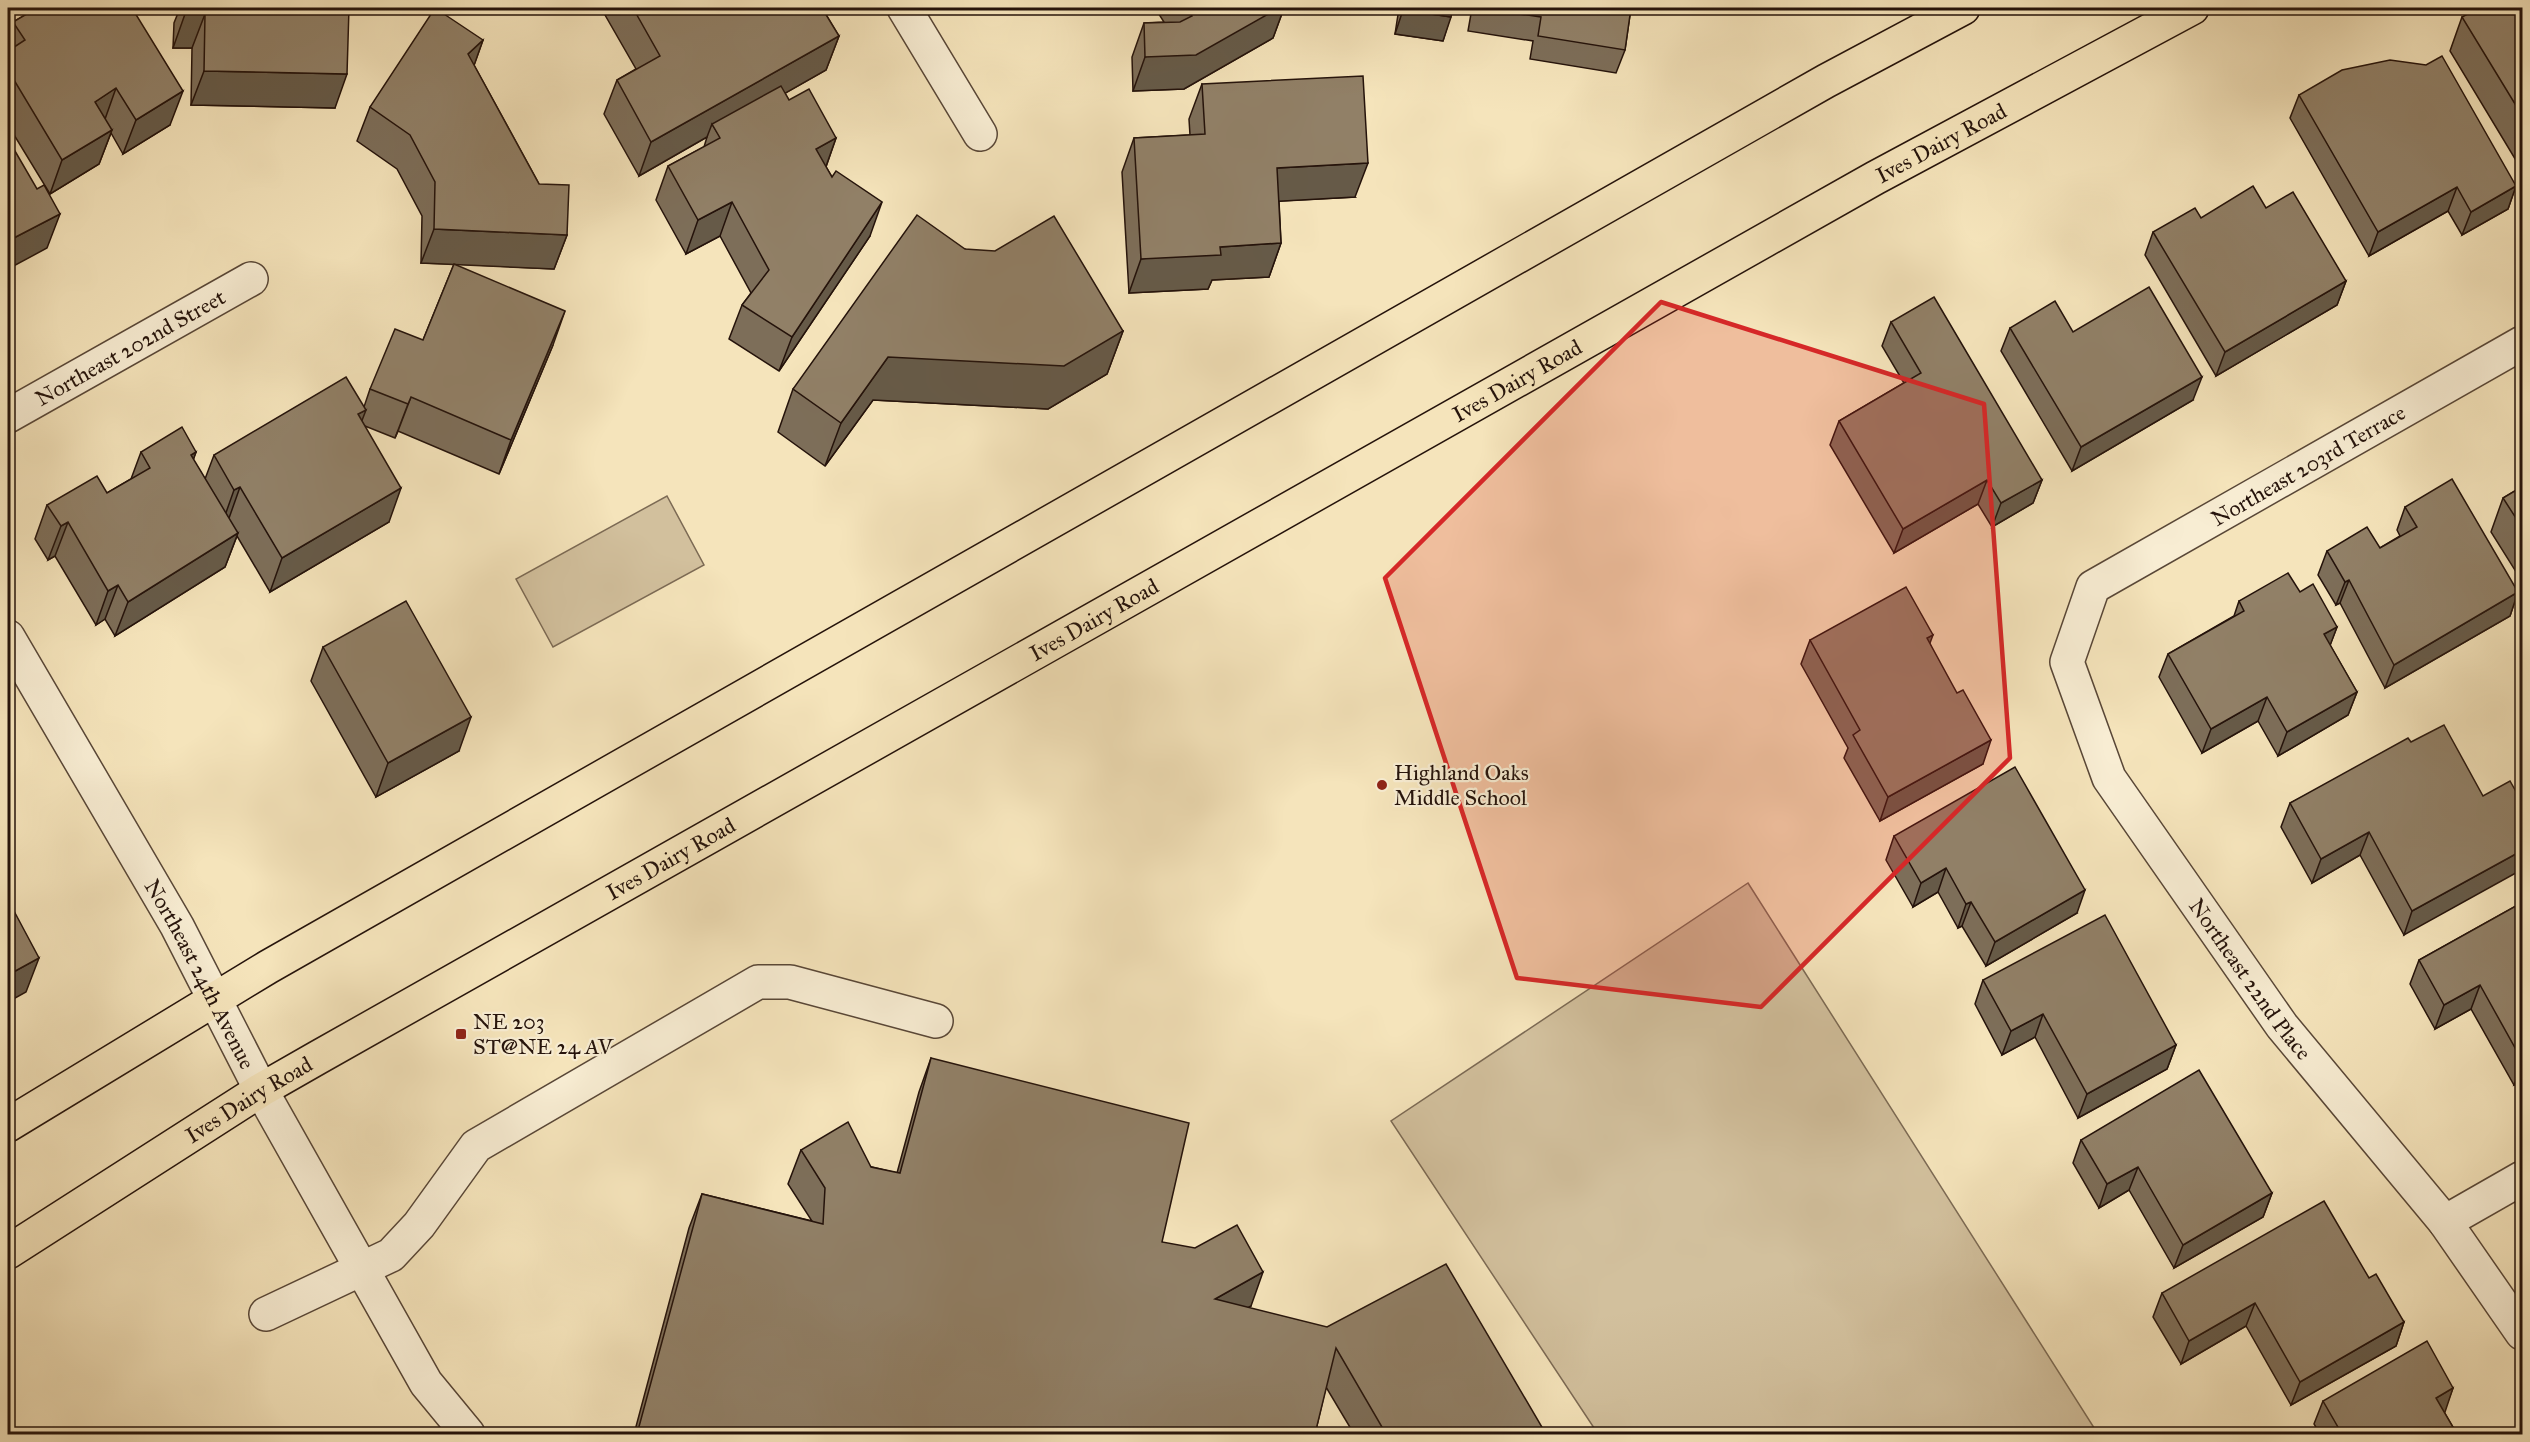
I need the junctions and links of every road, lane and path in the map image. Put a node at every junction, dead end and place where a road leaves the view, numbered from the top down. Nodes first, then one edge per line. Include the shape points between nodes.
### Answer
1 (904, 8) edge
2 (1963, 8) edge
3 (2192, 8) edge
4 (980, 134) dead end
5 (251, 279) dead end
6 (2523, 343) edge
7 (8, 416) edge
8 (2093, 587) joint
9 (8, 637) edge
10 (212, 999) junction
11 (936, 1021) dead end
12 (261, 1090) junction
13 (8, 1125) edge
14 (2523, 1178) edge
15 (2445, 1222) junction
16 (8, 1252) edge
17 (361, 1270) junction
18 (266, 1314) dead end
19 (2523, 1333) edge
20 (468, 1434) edge

1 - 4 street
2 - 10 main road via 1826,81
3 - 12 main road, Ives Dairy Road via 1864,184
5 - 7 street, Northeast 202nd Street
6 - 8 street, Northeast 203rd Terrace
8 - 15 street, Northeast 22nd Place via 2067,662 2109,778 2282,1026
9 - 10 street, Northeast 24th Avenue via 177,926
10 - 12 street, Northeast 24th Avenue
10 - 13 main road
11 - 17 street via 790,982 758,982 476,1146 419,1225 391,1256
12 - 16 main road, Ives Dairy Road
12 - 17 street, Northeast 24th Avenue
14 - 15 street
15 - 19 street, Northeast 22nd Place
17 - 18 street
17 - 20 street, Northeast 24th Avenue via 426,1383

